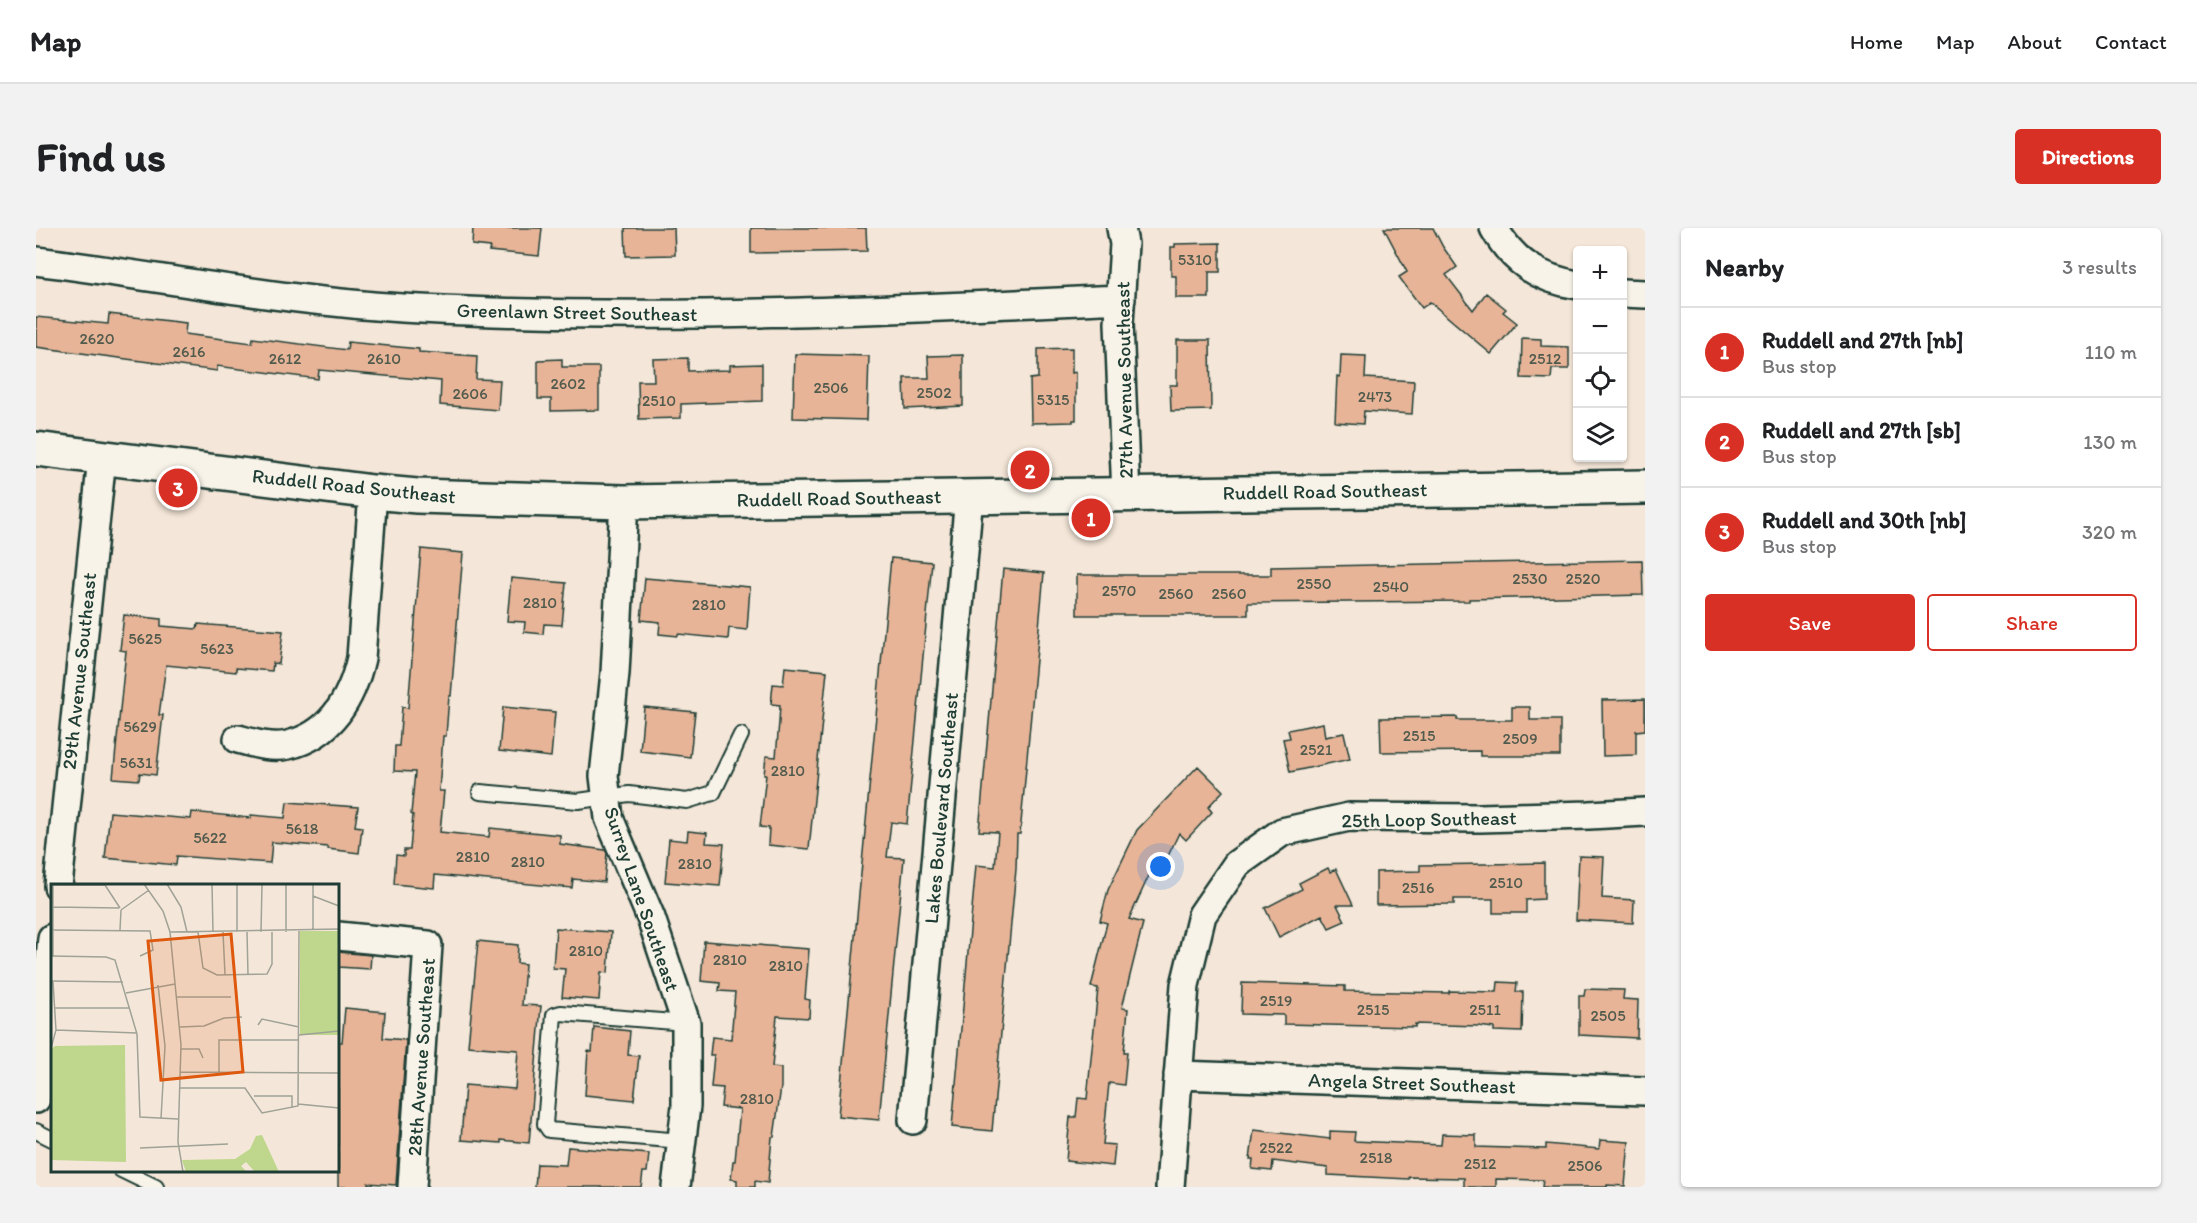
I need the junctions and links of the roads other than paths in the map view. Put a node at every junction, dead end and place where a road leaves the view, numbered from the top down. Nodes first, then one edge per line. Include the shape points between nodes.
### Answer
1 (1121, 228) edge
2 (1494, 228) edge
3 (36, 261) edge
4 (1573, 284) edge
5 (1627, 293) edge
6 (1645, 294) edge
7 (1121, 299) junction
8 (36, 449) edge
9 (102, 457) junction
10 (1645, 487) edge
11 (373, 492) junction
12 (969, 496) junction
13 (1125, 496) junction
14 (624, 502) junction
15 (741, 735) dead end
16 (238, 739) dead end
17 (480, 792) dead end
18 (607, 798) junction
19 (1645, 812) edge
20 (58, 884) edge
21 (339, 936) edge
22 (51, 948) edge
23 (686, 1023) junction
24 (1178, 1075) junction
25 (1645, 1091) edge
26 (36, 1099) edge
27 (913, 1120) dead end
28 (36, 1131) edge
29 (51, 1138) edge
30 (682, 1141) junction
31 (125, 1172) edge
32 (156, 1187) edge
33 (412, 1187) edge
34 (676, 1187) edge
35 (1170, 1187) edge

1 - 7 street, 27th Avenue Southeast
2 - 4 street via 1503,244 1530,270
3 - 7 street, Greenlawn Street Southeast via 329,302 542,314 822,313
5 - 6 street
7 - 13 street, 27th Avenue Southeast
8 - 9 main road, Ruddell Road Southeast
9 - 11 main road, Ruddell Road Southeast
9 - 20 street, 29th Avenue Southeast
10 - 13 main road, Ruddell Road Southeast
11 - 14 main road, Ruddell Road Southeast
11 - 16 street via 361,658 345,703 329,722 288,745 267,746
12 - 13 main road, Ruddell Road Southeast
12 - 14 main road, Ruddell Road Southeast
12 - 27 street, Lakes Boulevard Southeast
14 - 18 street, Surrey Lane Southeast via 615,674 604,776
15 - 18 lane via 713,793 687,801 629,794
17 - 18 lane via 578,801
18 - 23 street, Surrey Lane Southeast via 609,818 651,918
19 - 24 street, 25th Loop Southeast via 1480,818 1349,816 1282,832 1237,864 1202,915 1185,985
21 - 33 street, 28th Avenue Southeast via 428,945
22 - 26 street
23 - 30 street, Surrey Lane Southeast
23 - 30 lane via 554,1015 546,1124 549,1130
24 - 25 street, Angela Street Southeast
24 - 35 street, 25th Loop Southeast
28 - 29 lane
30 - 34 street, Surrey Lane Southeast
31 - 32 lane

